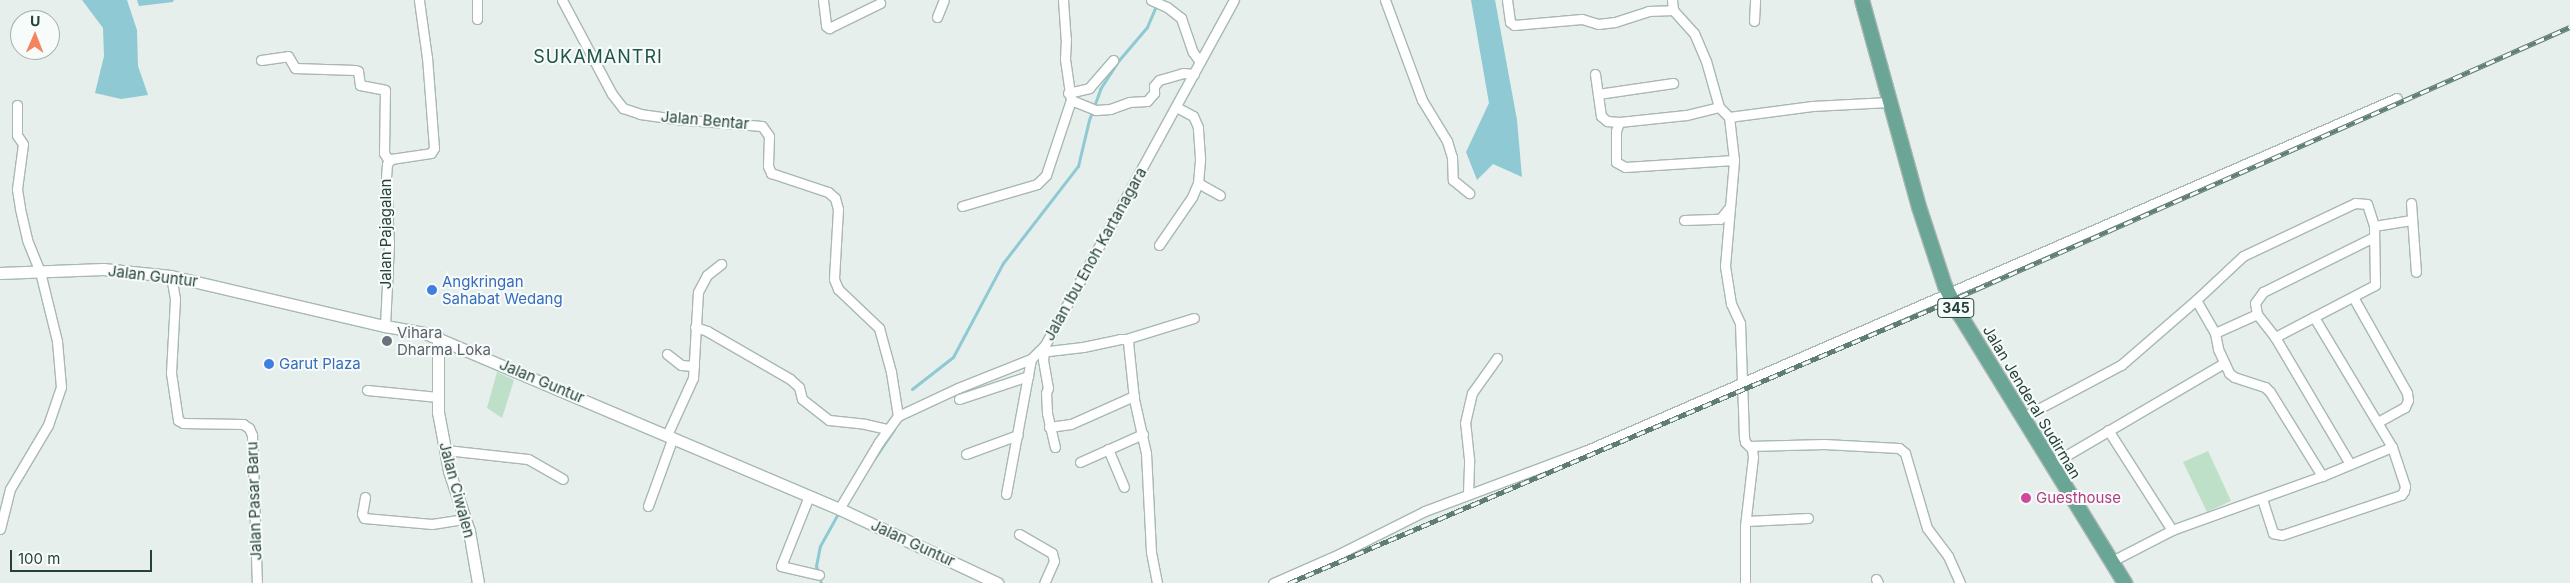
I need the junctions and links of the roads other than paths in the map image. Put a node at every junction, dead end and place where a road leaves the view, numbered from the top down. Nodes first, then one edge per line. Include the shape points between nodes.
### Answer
1 (419, 0) edge
2 (476, 0) edge
3 (562, 0) edge
4 (823, 0) edge
5 (944, 0) edge
6 (1063, 0) edge
7 (1385, 0) edge
8 (1508, 0) edge
9 (1672, 0) edge
10 (1754, 0) edge
11 (1862, 0) edge
12 (1151, 1) edge
13 (1230, 2) edge
14 (880, 3) dead end
15 (1673, 10) junction
16 (937, 17) dead end
17 (477, 19) dead end
18 (1754, 21) dead end
19 (260, 60) dead end
20 (1113, 60) dead end
21 (1200, 62) junction
22 (1194, 74) junction
23 (1595, 74) dead end
24 (1673, 83) dead end
25 (1598, 94) junction
26 (1070, 97) junction
27 (2397, 98) dead end
28 (1889, 102) junction
29 (17, 105) dead end
30 (1176, 107) junction
31 (1719, 107) junction
32 (1729, 117) junction
33 (1620, 122) junction
34 (1734, 160) junction
35 (389, 161) junction
36 (1198, 183) junction
37 (1469, 193) dead end
38 (1220, 195) dead end
39 (2411, 203) dead end
40 (962, 206) dead end
41 (1729, 208) junction
42 (1684, 220) dead end
43 (2412, 220) junction
44 (2374, 226) junction
45 (2372, 238) junction
46 (1159, 245) dead end
47 (721, 264) dead end
48 (40, 272) junction
49 (2416, 272) dead end
50 (0, 273) edge
51 (171, 276) junction
52 (1949, 293) junction
53 (2353, 297) junction
54 (2196, 300) junction
55 (2257, 314) junction
56 (2314, 317) junction
57 (1194, 318) dead end
58 (385, 326) junction
59 (695, 327) junction
60 (2215, 334) junction
61 (438, 337) junction
62 (2275, 337) junction
63 (1126, 339) junction
64 (1042, 352) junction
65 (667, 354) dead end
66 (1497, 358) dead end
67 (1031, 359) junction
68 (2224, 364) junction
69 (694, 366) junction
70 (1028, 376) junction
71 (1741, 383) junction
72 (367, 390) dead end
73 (438, 396) junction
74 (1134, 396) junction
75 (959, 399) dead end
76 (898, 416) junction
77 (2023, 417) junction
78 (2378, 422) junction
79 (1049, 426) junction
80 (887, 429) junction
81 (2108, 430) junction
82 (1143, 434) junction
83 (1018, 435) junction
84 (670, 436) junction
85 (1750, 446) junction
86 (1055, 447) dead end
87 (2392, 447) junction
88 (446, 450) junction
89 (1108, 450) junction
90 (966, 454) dead end
91 (1080, 462) dead end
92 (2350, 464) junction
93 (2050, 465) junction
94 (2322, 476) junction
95 (563, 479) dead end
96 (1124, 487) dead end
97 (1006, 494) dead end
98 (1468, 494) junction
99 (808, 496) junction
100 (365, 497) dead end
101 (2262, 499) junction
102 (648, 506) dead end
103 (840, 509) junction
104 (1808, 518) dead end
105 (465, 519) junction
106 (1746, 521) junction
107 (0, 529) edge
108 (2172, 530) junction
109 (1018, 534) dead end
110 (2110, 562) junction
111 (819, 575) dead end
112 (257, 583) edge
113 (478, 583) edge
114 (997, 583) edge
115 (1044, 583) edge
116 (1157, 583) edge
117 (1273, 583) edge
118 (1745, 583) edge
119 (1960, 583) edge
120 (2125, 583) edge

1 - 35 street, Jalan Pajagalan via 427,58 433,150
2 - 17 street
3 - 76 street, Jalan Bentar via 612,94 623,108 676,119 762,126 769,136 768,166 771,173 828,192 835,198 838,208 834,279 838,288 879,328
4 - 14 street via 829,28
5 - 16 street
6 - 26 street
7 - 37 street via 1422,100 1447,141 1452,157 1452,180
8 - 15 street via 1512,25 1582,19 1598,24 1648,11
9 - 15 street
10 - 18 street
11 - 28 main road, Jalan Jenderal Sudirman / 345
12 - 21 street via 1176,13 1184,21 1193,52
13 - 21 street, Jalan Ibu Enoh Kartanagara
15 - 31 street via 1694,33
19 - 35 street via 288,56 295,68 355,70 362,87 385,90 384,153
20 - 26 street via 1089,88
21 - 22 street, Jalan Ibu Enoh Kartanagara
22 - 26 street via 1183,73 1156,82 1154,94 1147,101 1129,102 1110,109 1096,110
22 - 30 street, Jalan Ibu Enoh Kartanagara
23 - 25 street
24 - 25 street
25 - 33 street via 1604,119
26 - 40 street via 1046,175 1037,184
27 - 52 street
28 - 32 street via 1812,106
28 - 52 main road, Jalan Jenderal Sudirman / 345 via 1919,207
29 - 48 street via 16,130 23,144 17,189 27,240
30 - 36 street via 1193,116 1198,127
30 - 64 street, Jalan Ibu Enoh Kartanagara
31 - 32 street
31 - 33 street via 1686,115
32 - 34 street
33 - 34 street via 1616,131 1616,162 1625,167
34 - 41 street
35 - 58 street, Jalan Pajagalan via 386,178 389,244
36 - 38 street
36 - 46 street
39 - 43 street
41 - 42 street via 1720,218
41 - 71 street via 1725,266 1731,304 1740,323
43 - 44 street
43 - 49 street
44 - 45 street
44 - 54 street via 2367,204 2355,203 2243,256
45 - 53 street via 2375,286
45 - 55 street via 2263,292 2255,303
47 - 59 street via 707,275 700,286
48 - 50 street, Jalan Guntur
48 - 51 street, Jalan Guntur via 103,269
48 - 107 street via 57,341 60,387 48,425 10,489
51 - 58 street, Jalan Guntur
51 - 112 street, Jalan Pasar Baru via 175,299 171,373 178,420 183,423 243,424 252,435
52 - 71 street
52 - 77 main road, Jalan Jenderal Sudirman / 345
53 - 56 street
53 - 78 street via 2408,400 2405,407
54 - 60 street
54 - 77 street via 2121,365
55 - 60 street
55 - 62 street
56 - 62 street
56 - 78 street
57 - 63 street
58 - 61 street, Jalan Guntur
59 - 69 street
59 - 80 street via 707,330 790,379 799,386 802,399 829,420
60 - 68 street
61 - 73 street, Jalan Ciwalen
61 - 84 street, Jalan Guntur
62 - 92 street
63 - 64 street
63 - 74 street
64 - 67 street, Jalan Ibu Enoh Kartanagara
64 - 79 street
65 - 69 street via 681,365
66 - 98 street via 1472,393 1465,423
67 - 70 street
67 - 76 street, Jalan Ibu Enoh Kartanagara
68 - 81 street
68 - 94 street via 2234,378 2265,387 2270,392
69 - 84 street via 692,386
70 - 75 street
70 - 83 street
71 - 85 street via 1744,437
71 - 98 street via 1529,474
72 - 73 street
73 - 88 street, Jalan Ciwalen
74 - 79 street via 1071,424
74 - 82 street
76 - 80 street, Jalan Ibu Enoh Kartanagara
77 - 93 main road, Jalan Jenderal Sudirman / 345
78 - 87 street
79 - 86 street
80 - 103 street, Jalan Ibu Enoh Kartanagara
81 - 93 street
81 - 108 street
82 - 89 street
82 - 116 street via 1151,552
83 - 90 street
83 - 97 street
84 - 99 street, Jalan Guntur
84 - 102 street
85 - 106 street via 1753,457
85 - 119 street via 1824,444 1899,448 1905,453 1927,528 1948,556
87 - 92 street
87 - 101 street via 2405,486 2401,495 2282,535 2273,533
88 - 95 street via 528,459
88 - 105 street, Jalan Ciwalen via 449,471
89 - 91 street
89 - 96 street
92 - 94 street
93 - 110 main road, Jalan Jenderal Sudirman / 345
94 - 101 street
98 - 117 street
99 - 103 street, Jalan Guntur
99 - 111 street via 781,566
100 - 105 street via 364,518 432,524
101 - 108 street
103 - 114 street, Jalan Guntur
104 - 106 street
105 - 113 street, Jalan Ciwalen
106 - 118 street
108 - 110 street
109 - 115 street via 1052,552 1054,560
110 - 120 main road, Jalan Jenderal Sudirman / 345

